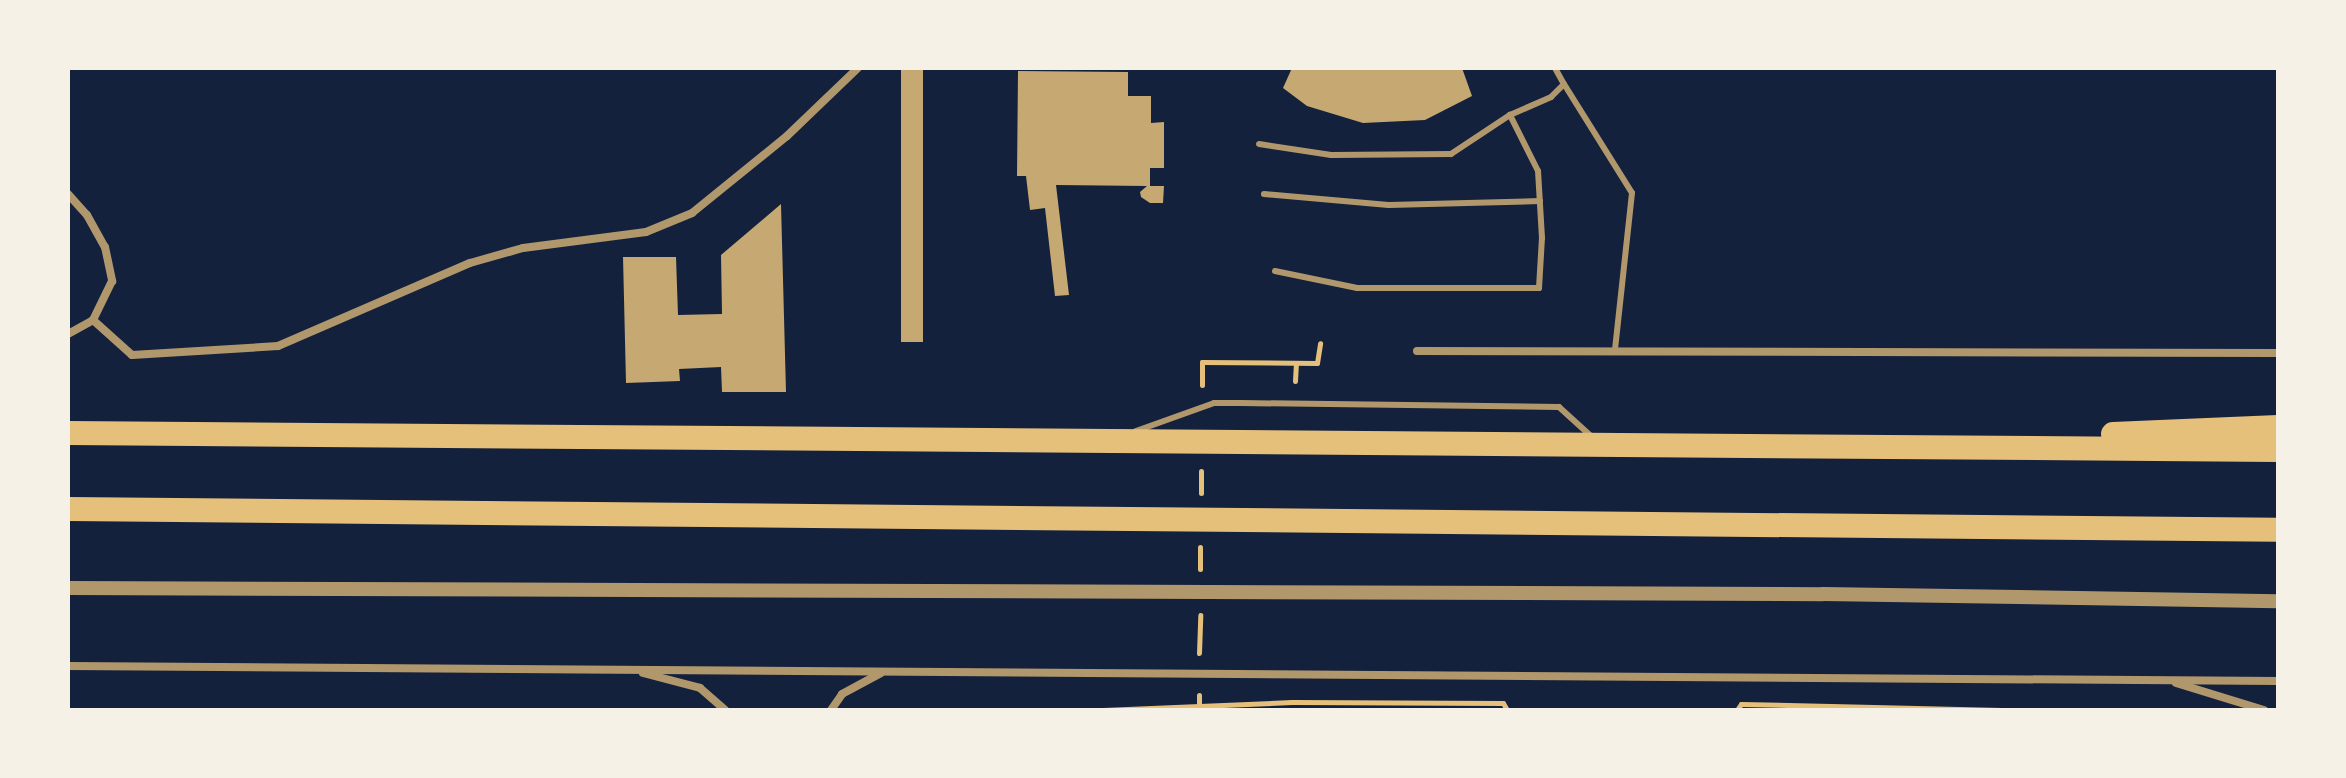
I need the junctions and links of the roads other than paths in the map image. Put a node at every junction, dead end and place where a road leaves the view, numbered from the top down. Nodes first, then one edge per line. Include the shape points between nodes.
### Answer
1 (858, 68) edge
2 (1555, 68) edge
3 (1564, 84) junction
4 (1510, 115) junction
5 (1259, 144) dead end
6 (68, 194) edge
7 (1264, 194) dead end
8 (1540, 201) junction
9 (1275, 271) dead end
10 (93, 320) junction
11 (68, 334) edge
12 (1615, 350) junction
13 (1417, 351) dead end
14 (2278, 353) edge
15 (2278, 427) edge
16 (68, 433) edge
17 (1109, 441) junction
18 (1600, 445) junction
19 (1822, 447) junction
20 (2278, 450) edge
21 (68, 509) edge
22 (2278, 530) edge
23 (68, 588) edge
24 (2278, 601) edge
25 (68, 666) edge
26 (631, 670) junction
27 (883, 672) junction
28 (2167, 680) junction
29 (2278, 681) edge
30 (725, 710) edge
31 (831, 710) edge
32 (2264, 710) edge

1 - 10 street via 787,136 692,213 646,232 523,248 470,263 278,346 132,355
2 - 3 lane
3 - 4 lane via 1551,97
3 - 12 lane via 1632,193
4 - 5 lane via 1451,154 1331,155
4 - 8 lane via 1538,171
6 - 10 street via 105,247 112,281
7 - 8 lane via 1389,205
8 - 9 lane via 1539,288 1357,288
10 - 11 street
12 - 13 street
12 - 14 street
15 - 19 highway
16 - 17 highway
17 - 18 highway
17 - 18 lane via 1214,403 1241,403 1559,407
18 - 19 highway
19 - 20 highway
21 - 22 highway
23 - 24 street via 1823,594
25 - 26 street
26 - 27 street
26 - 30 street via 700,688
27 - 28 street
27 - 31 street via 842,694
28 - 29 street
28 - 32 street

